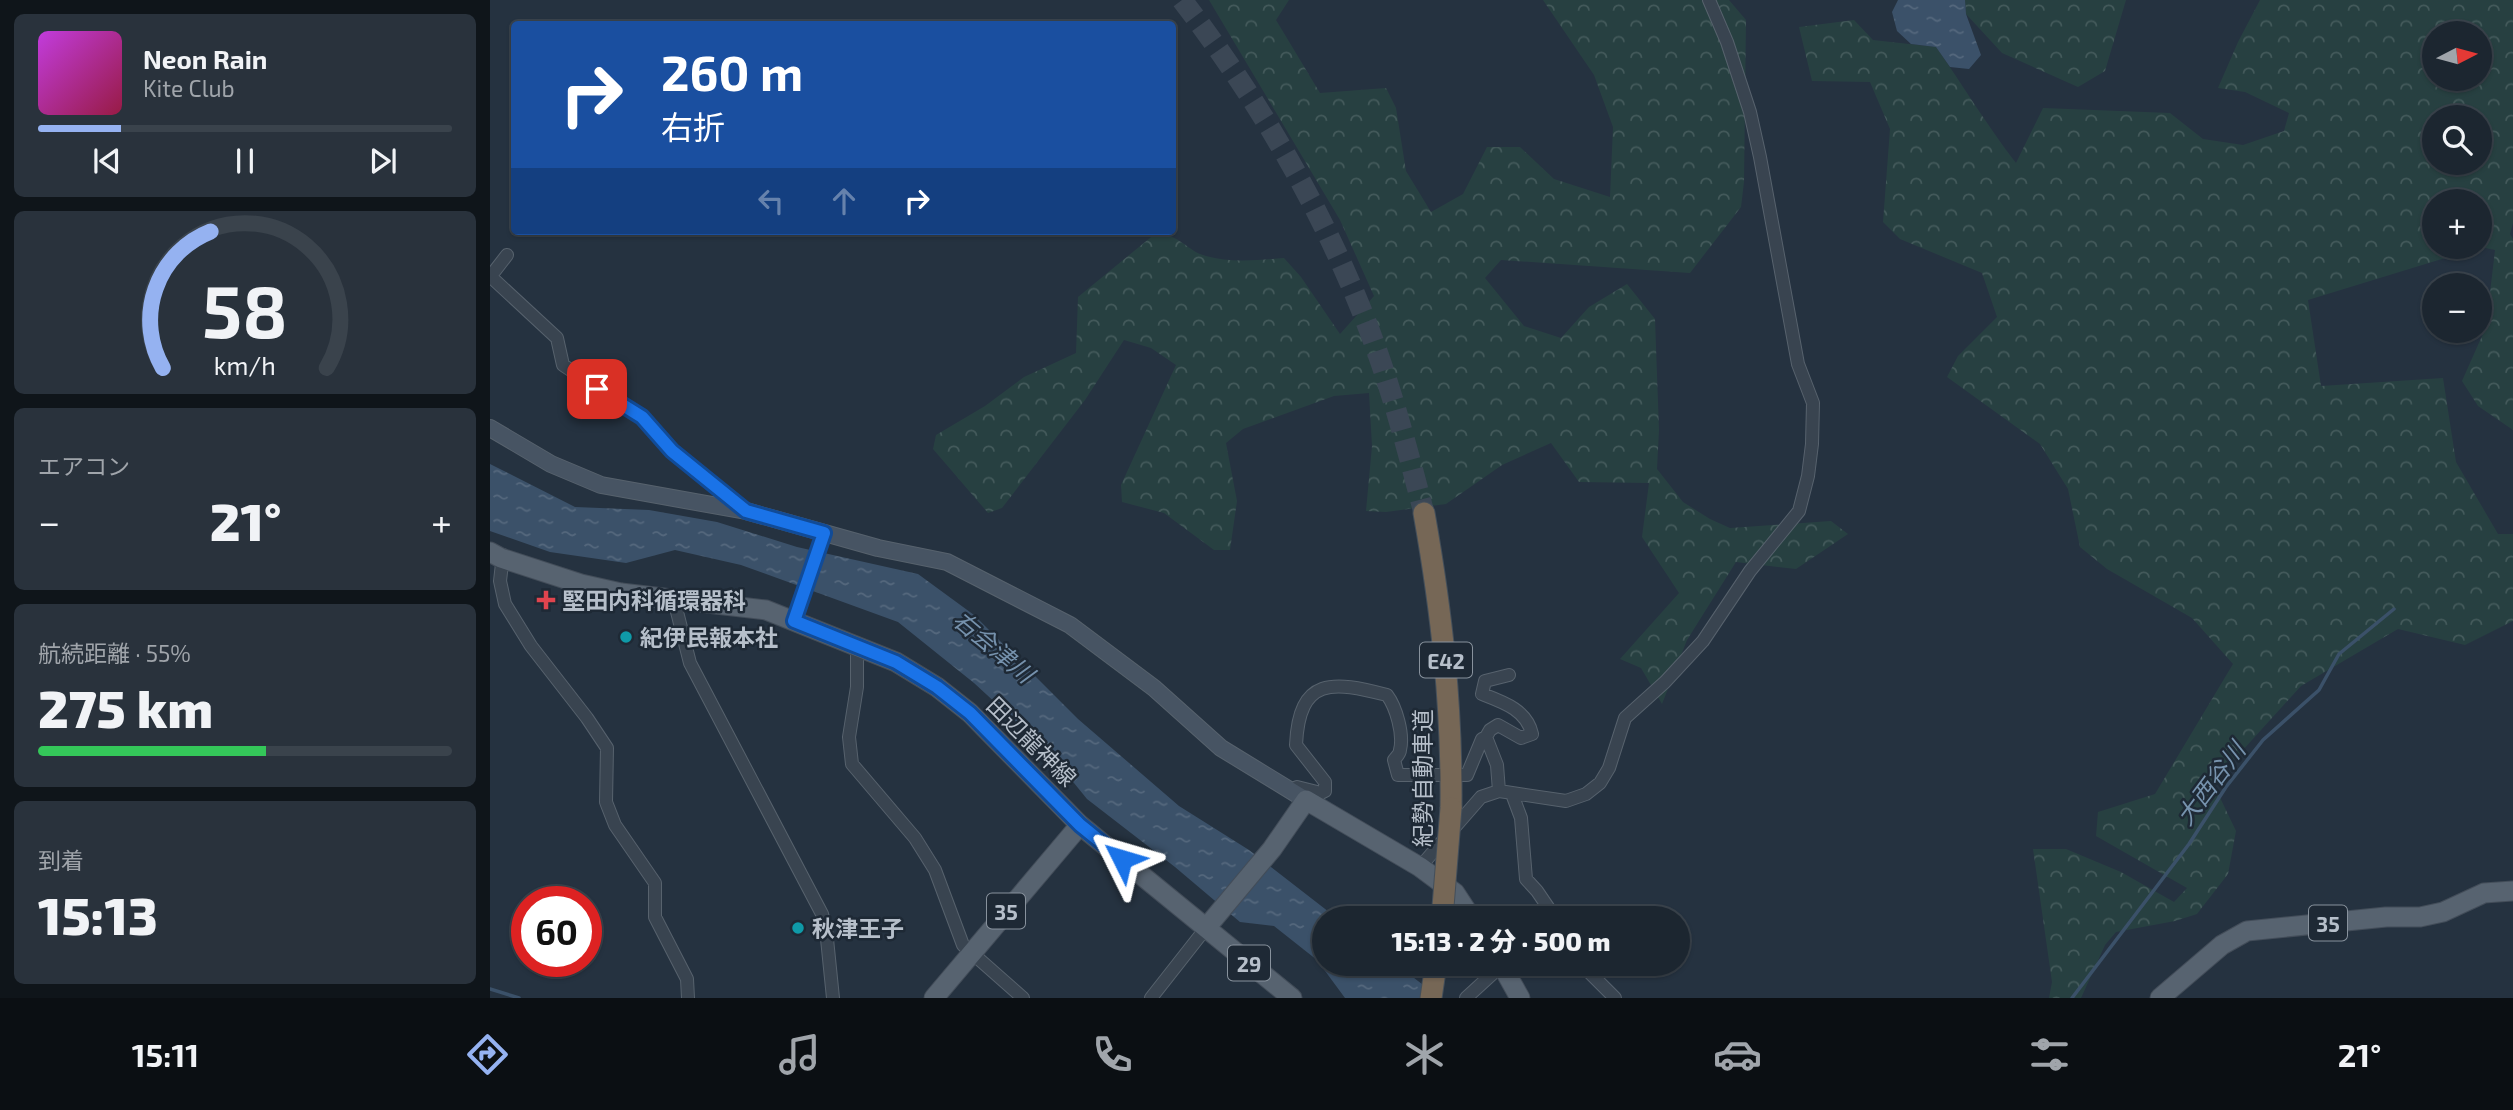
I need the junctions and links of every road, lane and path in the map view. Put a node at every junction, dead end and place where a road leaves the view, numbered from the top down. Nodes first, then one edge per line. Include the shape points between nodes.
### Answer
1 (1709, 0) edge
2 (507, 256) dead end
3 (490, 277) edge
4 (490, 428) edge
5 (746, 511) junction
6 (1424, 513) tunnel mouth
7 (823, 535) junction
8 (499, 554) edge
9 (674, 600) junction
10 (794, 617) junction
11 (857, 646) junction
12 (1509, 675) dead end
13 (1486, 737) junction
14 (1440, 775) dead end
15 (1462, 775) dead end
16 (1505, 793) junction
17 (1298, 795) junction
18 (1080, 825) junction
19 (1420, 867) junction
20 (2513, 891) edge
21 (1443, 906) edge
22 (1464, 906) edge
23 (1546, 906) edge
24 (1209, 924) junction
25 (972, 952) junction
26 (1434, 976) edge
27 (1490, 976) edge
28 (1508, 976) edge
29 (1593, 976) edge
30 (688, 998) edge
31 (833, 998) edge
32 (934, 998) edge
33 (1023, 998) edge
34 (1151, 998) edge
35 (1292, 998) edge
36 (1431, 998) edge
37 (1466, 998) edge
38 (1520, 998) edge
39 (1615, 998) edge
40 (2160, 998) edge

1 - 16 street via 1750,112 1798,364 1813,403 1808,476 1799,511 1750,571 1703,641 1625,718 1600,783 1566,801
2 - 3 street
3 - 5 street via 557,338 563,366 642,417 672,451
4 - 5 street via 547,467 601,485
5 - 7 street
6 - 21 highway, 紀勢自動車道 / E42, bridge via 1446,653 1451,753
7 - 10 street
7 - 17 street via 947,562 1070,625 1154,688 1221,748
8 - 9 main road, 田辺龍神線 / 29 via 581,584
8 - 30 street via 505,604 607,748 606,802 615,825 655,883 655,917 687,979
9 - 10 main road, 田辺龍神線 / 29
9 - 31 street via 690,663 822,914
10 - 11 main road, 田辺龍神線 / 29
11 - 18 main road, 田辺龍神線 / 29 via 896,662 970,713
11 - 25 street via 857,687 849,737 852,764 915,838 935,870 963,945
12 - 13 street via 1485,681 1482,694 1511,706 1530,723 1532,734 1521,738 1498,725
13 - 15 street via 1467,775
13 - 16 street
14 - 17 street via 1398,775 1394,760 1401,750 1398,720 1387,695 1338,685 1319,691 1301,711 1296,746 1325,782 1325,791 1297,787
16 - 19 street via 1481,797
16 - 23 street via 1521,818 1526,879
17 - 19 main road
17 - 24 main road via 1272,849
18 - 24 main road, 田辺龍神線 / 29
18 - 25 main road, 35
19 - 22 main road via 1455,893
20 - 40 main road, 35 via 2484,892 2420,918 2386,917 2247,931 2222,945
24 - 34 street
24 - 35 main road, 田辺龍神線 / 29
25 - 32 main road, 35
25 - 33 street
26 - 36 highway
27 - 37 street
28 - 38 main road
29 - 39 street

